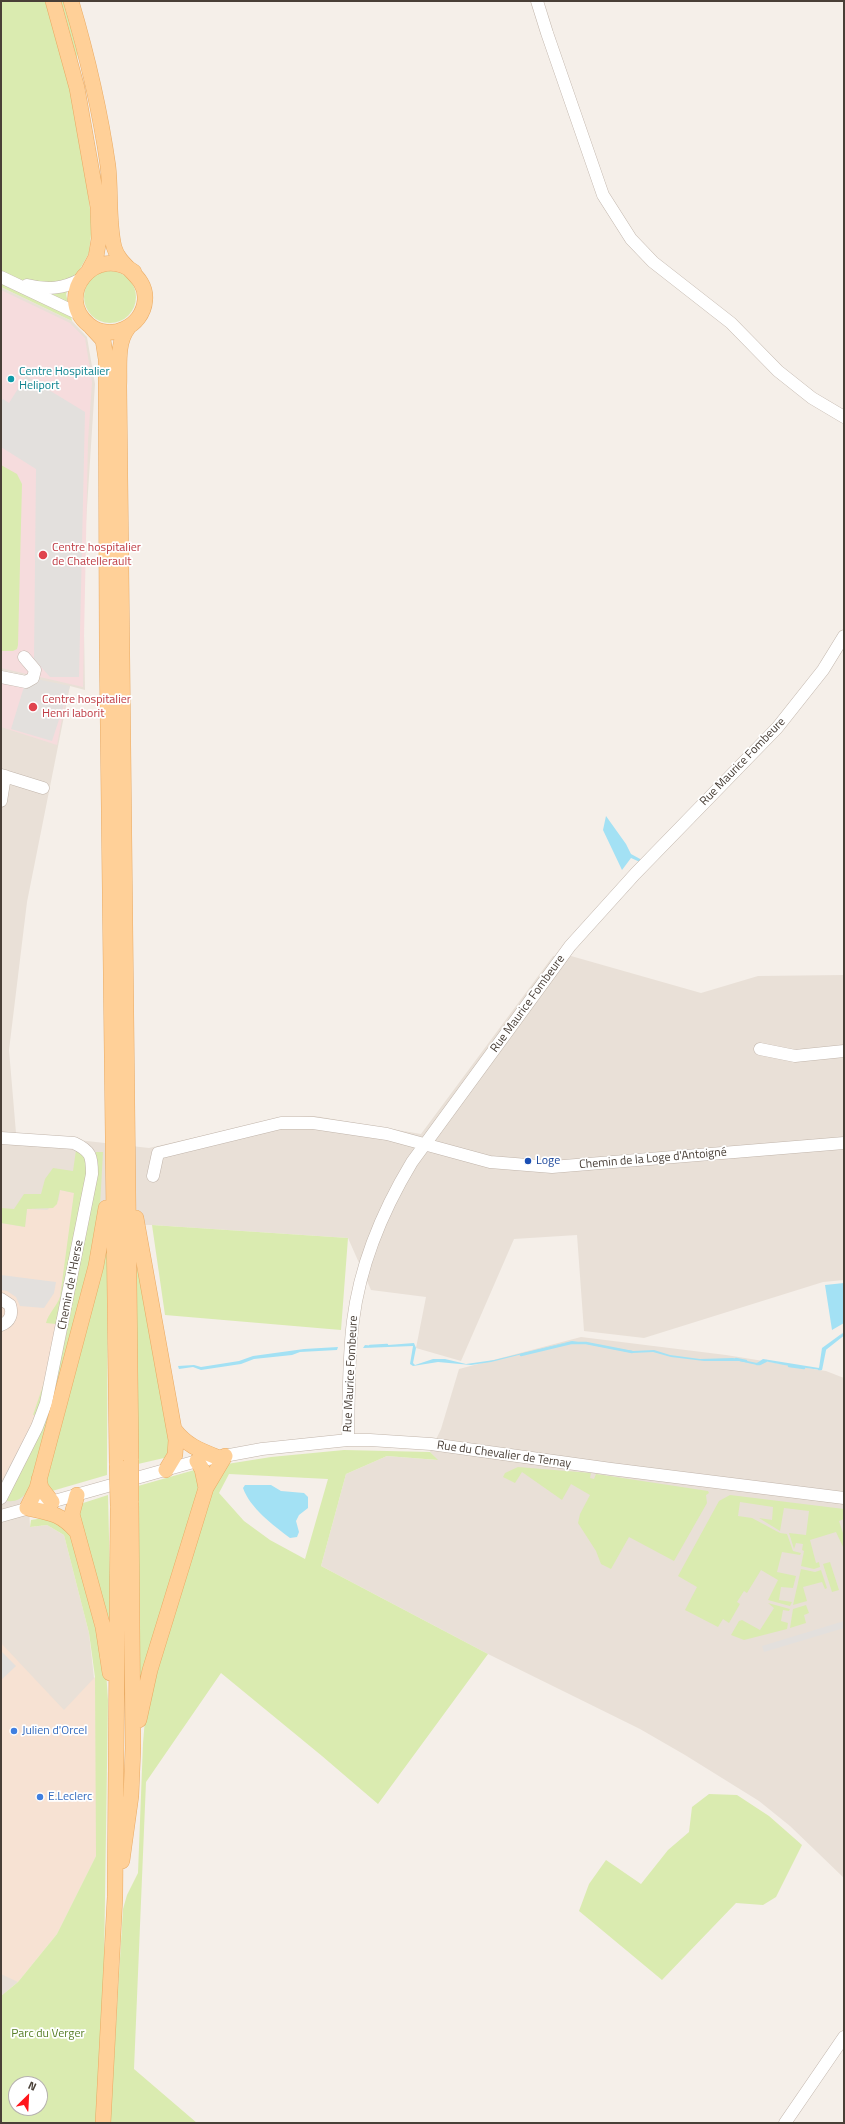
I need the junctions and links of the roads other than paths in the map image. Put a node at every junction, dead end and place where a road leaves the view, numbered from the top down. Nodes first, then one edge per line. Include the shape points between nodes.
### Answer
1 (54, 1) edge
2 (71, 1) edge
3 (538, 1) edge
4 (134, 272) junction
5 (85, 274) junction
6 (1, 277) edge
7 (79, 314) junction
8 (91, 327) junction
9 (128, 328) junction
10 (844, 417) edge
11 (844, 636) edge
12 (24, 657) dead end
13 (1, 677) edge
14 (3, 775) edge
15 (43, 788) dead end
16 (1, 801) edge
17 (760, 1049) dead end
18 (844, 1051) edge
19 (1, 1138) edge
20 (844, 1143) edge
21 (425, 1144) junction
22 (120, 1152) junction
23 (153, 1176) dead end
24 (1, 1298) edge
25 (1, 1325) edge
26 (174, 1429) junction
27 (348, 1440) junction
28 (221, 1456) junction
29 (197, 1461) junction
30 (166, 1470) junction
31 (39, 1479) junction
32 (206, 1488) junction
33 (77, 1495) junction
34 (1, 1498) edge
35 (844, 1498) edge
36 (52, 1502) junction
37 (124, 1504) junction
38 (27, 1508) junction
39 (1, 1516) edge
40 (76, 1531) junction
41 (116, 1709) junction
42 (133, 1748) junction
43 (116, 1898) junction
44 (844, 2037) edge
45 (103, 2123) edge
46 (785, 2123) edge

1 - 5 main road via 77,88 98,208 99,239 96,257
2 - 4 main road via 94,84 103,133 115,249
3 - 10 street via 603,195 631,239 653,262 731,323 778,371 812,398
4 - 5 main road via 123,265 110,263 99,265
4 - 9 main road via 142,284 145,300 139,318
5 - 6 street via 65,287 48,288 29,286
5 - 7 main road via 75,299
6 - 7 street
7 - 8 main road
8 - 9 main road via 112,333
8 - 22 main road via 103,340 106,360 107,629
9 - 22 main road via 123,335 119,386
11 - 21 street, Rue Maurice Fombeure via 823,670 777,728 635,874 570,946
12 - 13 street via 35,670 33,678 26,682
14 - 15 street
14 - 16 street
17 - 18 street via 795,1056
19 - 34 street, Chemin de l'Herse via 74,1143 85,1148 92,1158 92,1174 84,1220 46,1404 38,1426
20 - 21 street, Chemin de la Loge d'Antoigné via 552,1167 490,1162
21 - 23 street, Chemin de la Loge d'Antoigné via 387,1134 313,1123 281,1123 158,1153
21 - 27 street, Rue Maurice Fombeure via 398,1184 386,1210 358,1291 350,1357
22 - 26 main road via 132,1178 136,1226
22 - 31 main road via 107,1168 106,1209 96,1266
22 - 37 main road, bridge via 114,1373 124,1462
24 - 25 street via 10,1305 12,1314 7,1322
26 - 28 main road via 194,1448
26 - 30 main road via 175,1455
27 - 28 street, Rue du Chevalier de Ternay
27 - 35 street, Rue du Chevalier de Ternay via 431,1444
28 - 29 street, Rue du Chevalier de Ternay
28 - 32 main road
29 - 30 street, Rue du Chevalier de Ternay
29 - 32 main road via 202,1469
30 - 33 street, Rue du Chevalier de Ternay
31 - 36 main road via 40,1488
31 - 38 main road
32 - 42 main road via 150,1670
33 - 36 street, Rue du Chevalier de Ternay
33 - 40 main road via 72,1514
36 - 38 street, Rue du Chevalier de Ternay
37 - 41 main road
37 - 42 main road
38 - 39 street, Rue du Chevalier de Ternay
38 - 40 main road via 52,1513 65,1519
40 - 41 main road via 103,1627
41 - 43 main road
42 - 43 main road via 128,1822
43 - 45 main road
44 - 46 street

